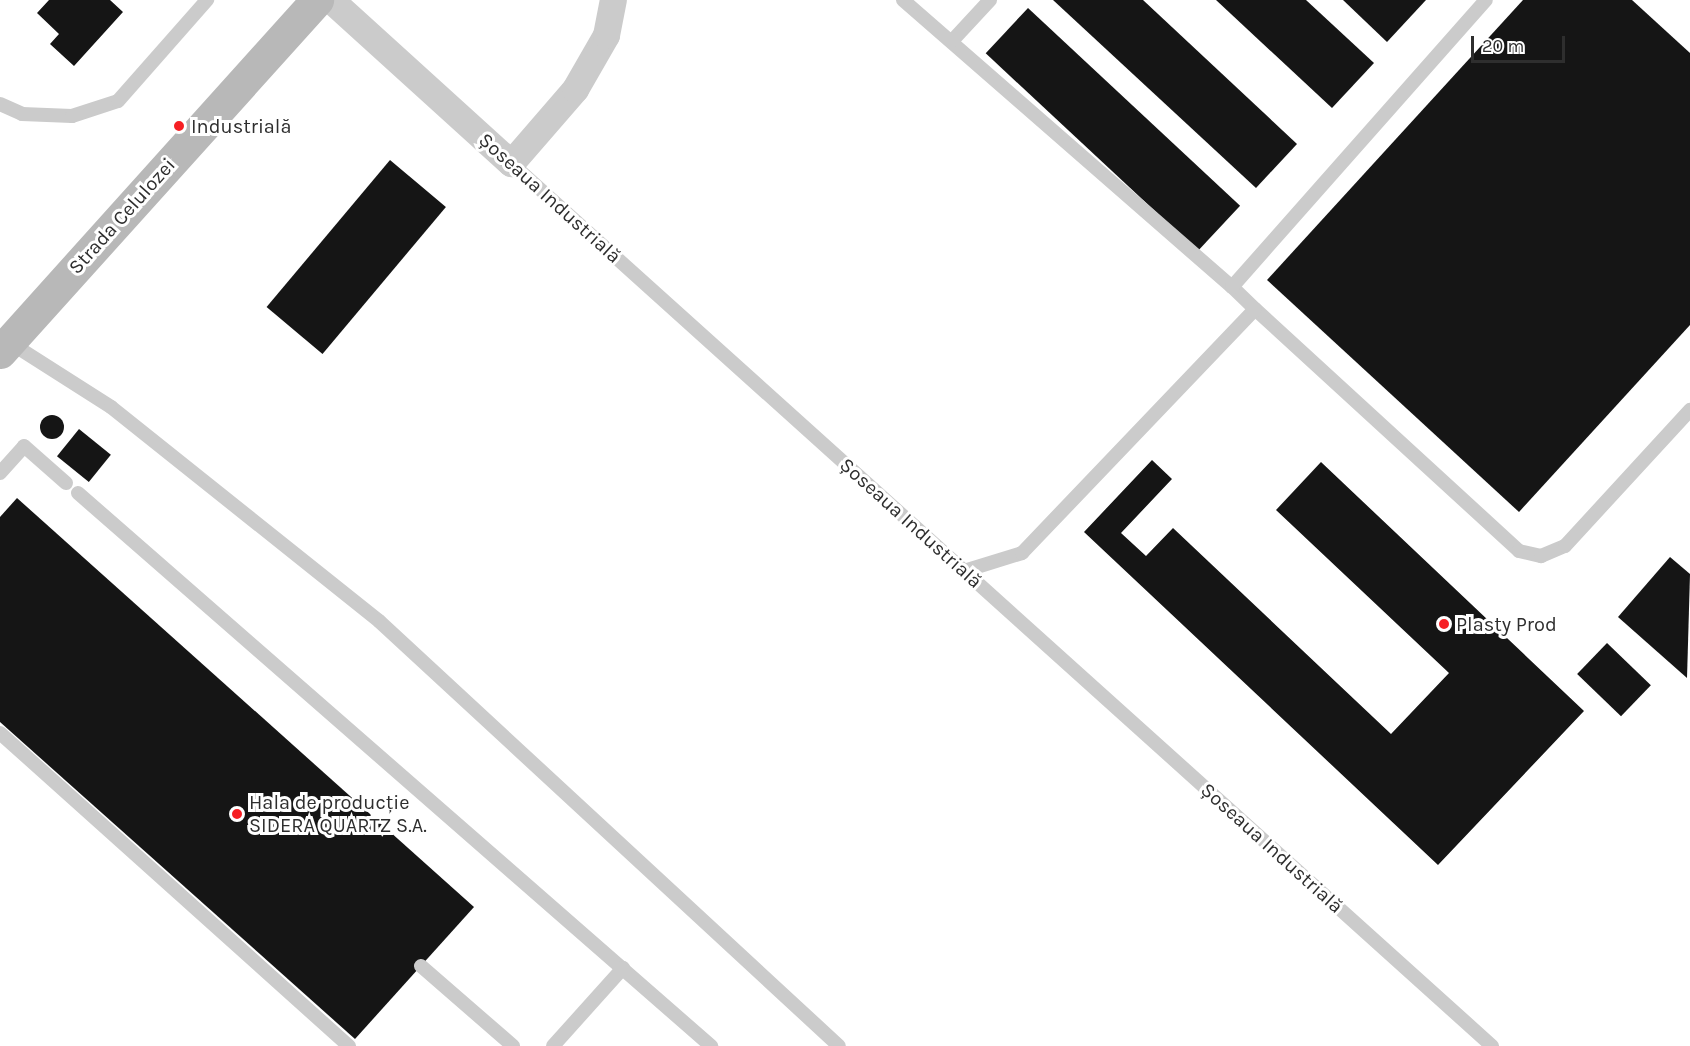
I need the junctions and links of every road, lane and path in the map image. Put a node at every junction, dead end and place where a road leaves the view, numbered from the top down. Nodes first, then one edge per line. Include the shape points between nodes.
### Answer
1 (207, 0) edge
2 (317, 0) edge
3 (331, 0) edge
4 (613, 0) edge
5 (903, 0) edge
6 (990, 0) edge
7 (1486, 0) edge
8 (952, 41) junction
9 (0, 104) edge
10 (511, 163) junction
11 (1232, 287) junction
12 (1255, 309) junction
13 (5, 347) edge
14 (1690, 410) edge
15 (0, 473) edge
16 (66, 483) dead end
17 (78, 493) dead end
18 (964, 571) junction
19 (0, 733) edge
20 (421, 966) dead end
21 (623, 968) junction
22 (349, 1046) edge
23 (513, 1046) edge
24 (553, 1046) edge
25 (711, 1046) edge
26 (838, 1046) edge
27 (1492, 1046) edge

1 - 9 lane via 118,101 72,116 22,114
2 - 13 street, Strada Celulozei
3 - 10 street, Șoseaua Industrială
4 - 10 street via 606,35 575,89
5 - 8 lane
6 - 8 lane
7 - 11 lane
8 - 11 lane
10 - 18 lane, Șoseaua Industrială
11 - 12 lane
12 - 14 lane via 1519,551 1541,556 1565,546
12 - 18 lane via 1022,553
13 - 26 lane via 111,407 379,621
15 - 16 lane via 24,446
17 - 21 lane
18 - 27 lane, Șoseaua Industrială
19 - 22 lane
20 - 23 lane
21 - 24 lane
21 - 25 lane

